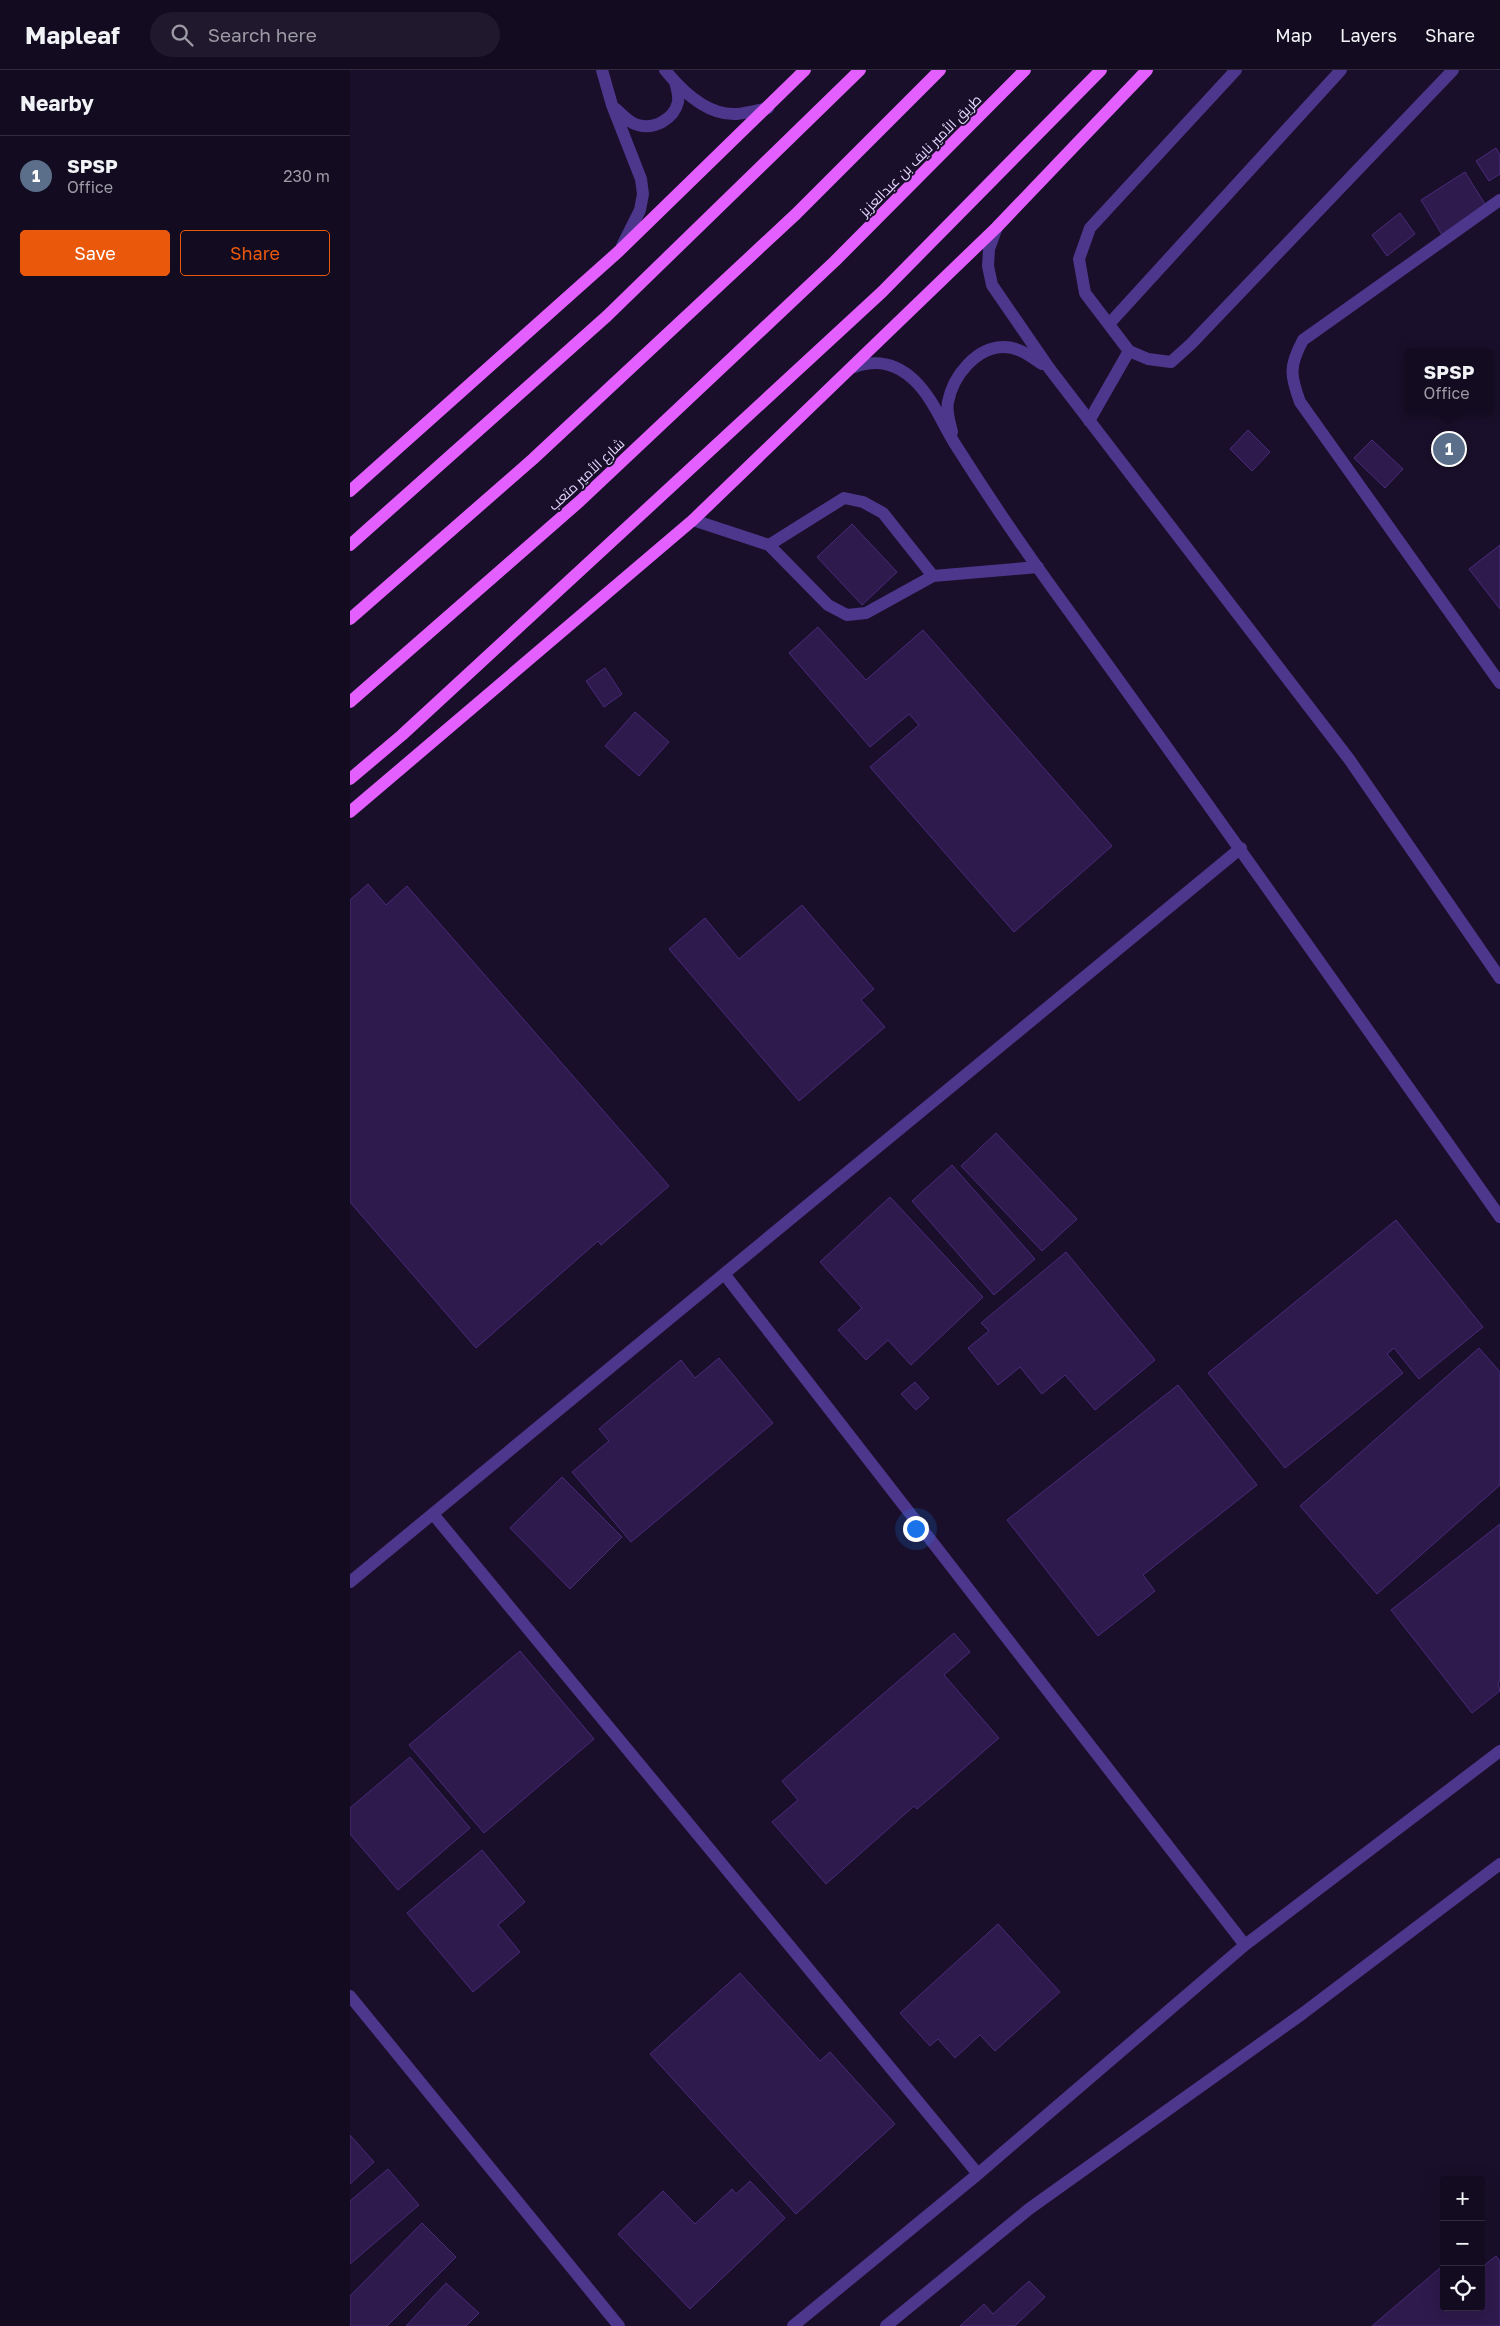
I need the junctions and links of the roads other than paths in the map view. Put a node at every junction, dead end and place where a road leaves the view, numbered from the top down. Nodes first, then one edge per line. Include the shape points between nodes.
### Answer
1 (602, 70) edge
2 (665, 70) edge
3 (805, 70) edge
4 (860, 70) edge
5 (940, 70) edge
6 (1025, 70) edge
7 (1101, 70) edge
8 (1147, 70) edge
9 (1236, 70) edge
10 (1342, 70) edge
11 (1453, 70) edge
12 (675, 82) junction
13 (612, 106) junction
14 (768, 108) junction
15 (1500, 200) edge
16 (997, 227) junction
17 (618, 252) junction
18 (835, 261) joint
19 (1109, 324) junction
20 (1129, 351) junction
21 (854, 367) junction
22 (1048, 368) junction
23 (1089, 421) junction
24 (956, 444) junction
25 (350, 491) edge
26 (693, 520) junction
27 (350, 545) edge
28 (769, 545) junction
29 (1038, 567) junction
30 (933, 576) junction
31 (350, 619) edge
32 (1500, 682) edge
33 (350, 702) edge
34 (350, 779) edge
35 (350, 812) edge
36 (1240, 848) junction
37 (1500, 978) edge
38 (1500, 1217) edge
39 (725, 1275) junction
40 (433, 1514) junction
41 (350, 1582) edge
42 (1500, 1751) edge
43 (1500, 1864) edge
44 (1244, 1945) junction
45 (350, 1996) edge
46 (978, 2174) junction
47 (619, 2326) edge
48 (793, 2326) edge
49 (886, 2326) edge

1 - 13 street
2 - 12 street
3 - 14 main road
4 - 27 main road via 607,316
5 - 31 main road via 796,214 533,459
6 - 18 main road, طريق الأمير نايف بن عبدالعزيز
7 - 34 main road via 882,292 402,735
8 - 16 main road
9 - 19 street via 1090,228 1079,259 1085,293
10 - 19 street
11 - 20 street via 1171,362 1148,359
12 - 13 street via 678,102 661,123 639,126
12 - 14 street via 695,101 713,109 735,114
13 - 17 street via 642,178 643,194 634,225
14 - 17 main road
15 - 32 street via 1302,340 1292,359 1293,383 1300,402
16 - 21 main road
16 - 22 street via 989,249 992,285
17 - 25 main road
18 - 33 main road, شارع الأمير متعب via 580,501
19 - 20 street
20 - 23 street
21 - 24 street via 868,362 897,366 924,391
21 - 26 main road
22 - 23 street
22 - 24 street via 1020,350 1004,347 974,358 962,370 948,403
23 - 37 street via 1349,758
24 - 29 street
26 - 28 street
26 - 35 main road
28 - 30 street via 828,605 847,615 866,613
28 - 30 street via 844,498 863,502 883,513
29 - 30 street
29 - 36 street
36 - 38 street
36 - 39 street
39 - 40 street
39 - 44 street
40 - 41 street
40 - 46 street
42 - 44 street
43 - 49 street via 1302,2014 1029,2209
44 - 46 street
45 - 47 street
46 - 48 street

